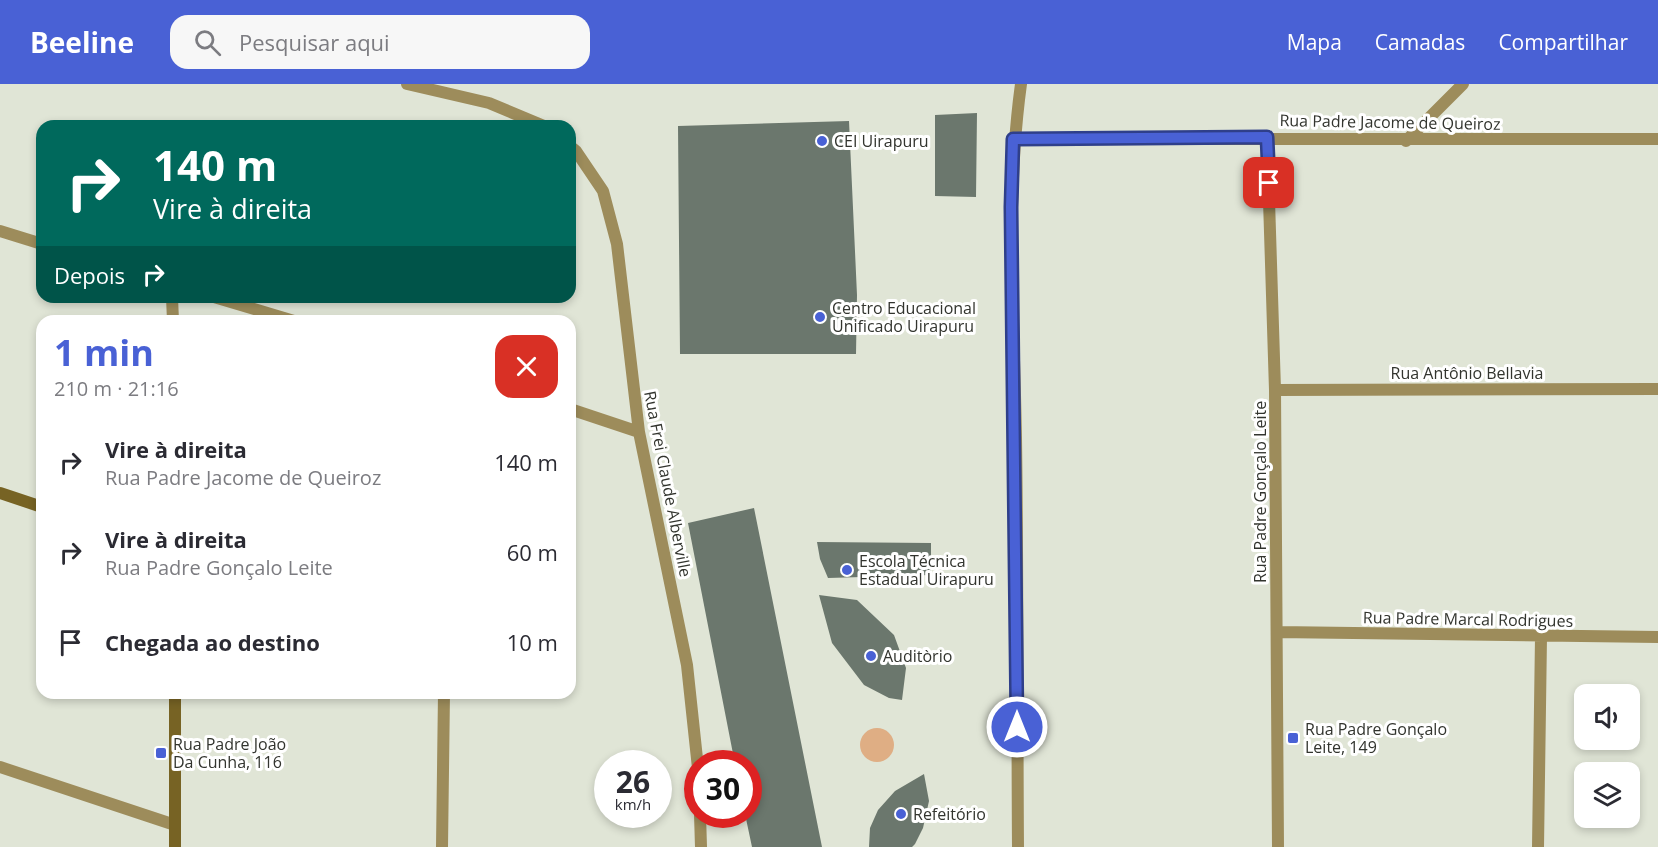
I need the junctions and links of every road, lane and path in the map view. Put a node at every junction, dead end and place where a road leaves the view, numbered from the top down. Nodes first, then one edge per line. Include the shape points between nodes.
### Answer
1 (407, 84) edge
2 (1021, 84) edge
3 (1463, 84) edge
4 (530, 120) edge
5 (1267, 137) junction
6 (1013, 139) junction
7 (1658, 139) edge
8 (1406, 141) junction
9 (576, 151) edge
10 (0, 231) edge
11 (36, 242) edge
12 (234, 303) edge
13 (274, 315) edge
14 (1658, 389) edge
15 (1275, 390) junction
16 (576, 411) edge
17 (639, 432) junction
18 (0, 493) edge
19 (36, 505) edge
20 (1277, 632) junction
21 (1541, 637) junction
22 (1658, 638) edge
23 (175, 699) edge
24 (444, 699) edge
25 (696, 750) edge
26 (0, 767) edge
27 (175, 825) junction
28 (700, 828) edge
29 (175, 847) edge
30 (442, 847) edge
31 (701, 847) edge
32 (1018, 847) edge
33 (1278, 847) edge
34 (1538, 847) edge

1 - 4 street via 489,103
2 - 6 street
3 - 8 street
5 - 6 street, Rua Padre Jacome de Queiroz
5 - 8 street, Rua Padre Jacome de Queiroz
5 - 15 street, Rua Padre Gonçalo Leite
6 - 32 street
7 - 8 street, Rua Padre Jacome de Queiroz
9 - 17 street, Rua Frei Claude Alberville via 603,191 617,244
10 - 11 street
12 - 13 street
14 - 15 street, Rua Antônio Bellavia
15 - 20 street, Rua Padre Gonçalo Leite
16 - 17 street
17 - 25 street, Rua Frei Claude Alberville via 687,664
18 - 19 street
20 - 21 street, Rua Padre Marcal Rodrigues
20 - 33 street, Rua Padre Gonçalo Leite
21 - 22 street, Rua Padre Marcal Rodrigues
21 - 34 street
23 - 27 street
24 - 30 street
26 - 27 street
27 - 29 street
28 - 31 street

